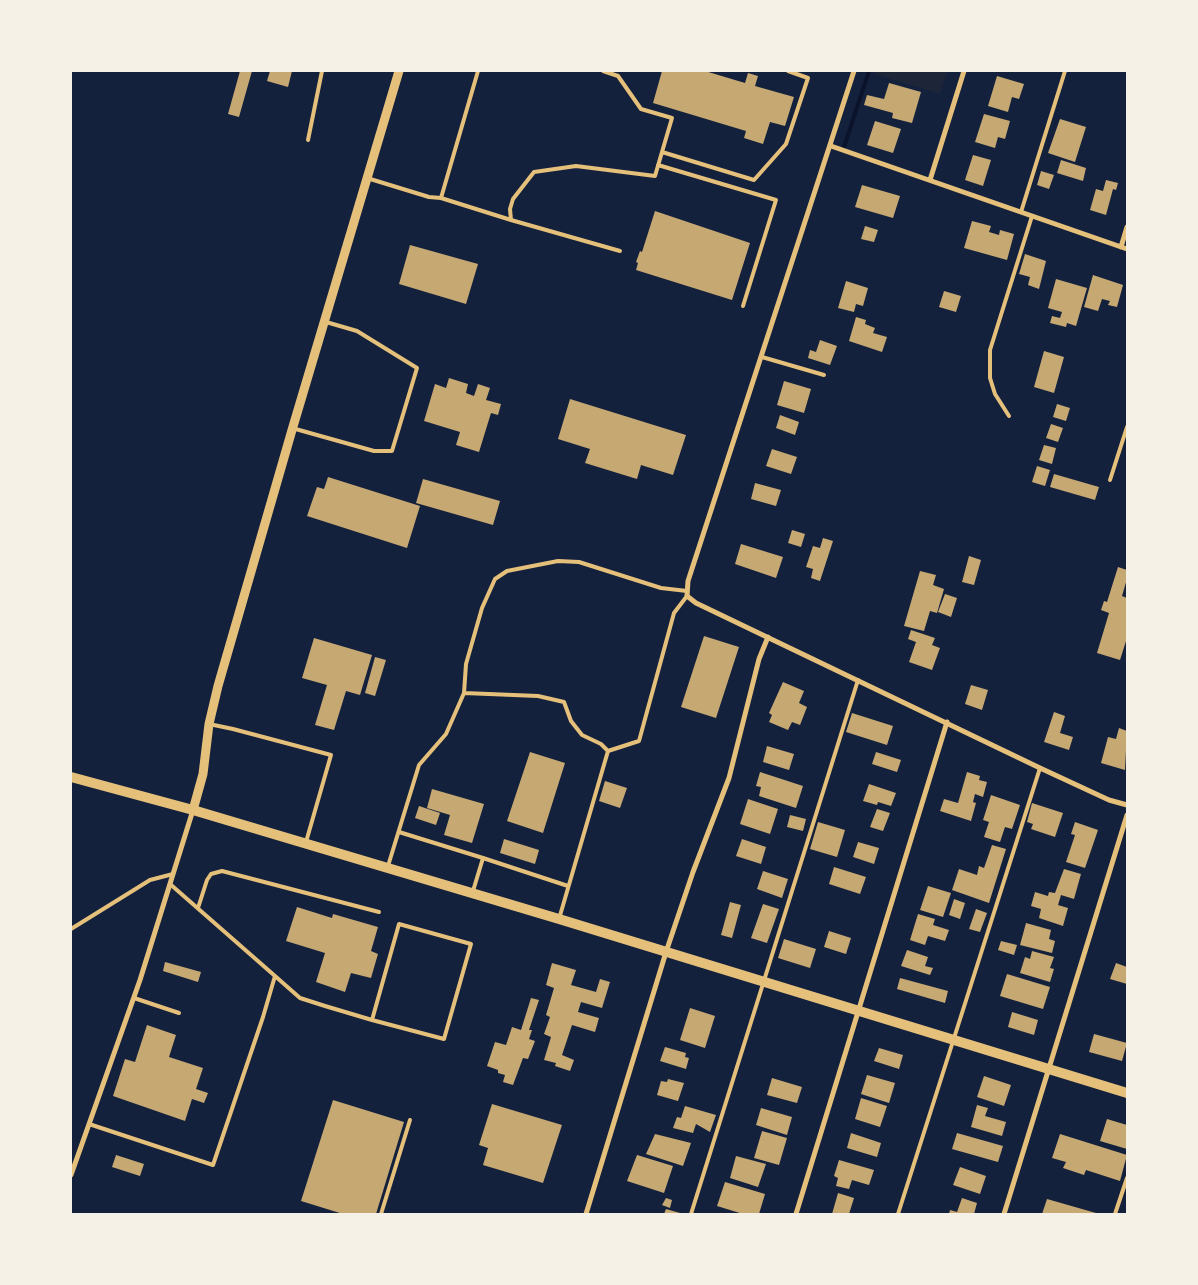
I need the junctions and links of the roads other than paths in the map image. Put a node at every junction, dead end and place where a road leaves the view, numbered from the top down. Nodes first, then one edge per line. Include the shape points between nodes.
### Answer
1 (322, 71) edge
2 (399, 71) edge
3 (478, 71) edge
4 (603, 71) edge
5 (788, 71) edge
6 (854, 71) edge
7 (964, 71) edge
8 (1065, 71) edge
9 (619, 74) edge
10 (308, 140) dead end
11 (831, 146) junction
12 (662, 152) junction
13 (658, 165) junction
14 (367, 178) junction
15 (930, 180) junction
16 (441, 198) junction
17 (1021, 212) junction
18 (1032, 216) junction
19 (511, 220) junction
20 (1127, 227) edge
21 (1124, 248) edge
22 (620, 251) dead end
23 (743, 306) dead end
24 (324, 322) junction
25 (762, 357) junction
26 (824, 375) dead end
27 (1009, 416) dead end
28 (1127, 427) edge
29 (292, 428) junction
30 (1110, 480) dead end
31 (687, 593) junction
32 (768, 637) junction
33 (858, 680) junction
34 (464, 693) junction
35 (947, 722) junction
36 (209, 724) junction
37 (608, 751) junction
38 (1040, 768) junction
39 (71, 777) edge
40 (1127, 805) edge
41 (193, 810) junction
42 (1127, 815) edge
43 (399, 832) junction
44 (306, 844) junction
45 (483, 858) junction
46 (387, 868) junction
47 (173, 874) junction
48 (170, 884) junction
49 (568, 886) junction
50 (472, 893) junction
51 (198, 908) junction
52 (379, 912) dead end
53 (558, 919) junction
54 (71, 929) edge
55 (666, 952) junction
56 (276, 976) junction
57 (763, 981) junction
58 (134, 998) junction
59 (860, 1011) junction
60 (178, 1013) dead end
61 (372, 1020) junction
62 (953, 1040) junction
63 (1048, 1069) junction
64 (1127, 1093) edge
65 (410, 1120) dead end
66 (89, 1124) junction
67 (71, 1176) edge
68 (1127, 1178) edge
69 (381, 1214) edge
70 (586, 1214) edge
71 (691, 1214) edge
72 (796, 1214) edge
73 (898, 1214) edge
74 (1004, 1214) edge
75 (1115, 1214) edge

1 - 10 lane
2 - 14 street
3 - 16 lane
4 - 9 lane
5 - 12 lane via 808,78 786,144 754,180
6 - 11 street
7 - 15 street
8 - 17 lane
9 - 12 lane via 641,109 672,118
11 - 15 street
11 - 25 street
12 - 13 lane
13 - 19 lane via 655,176 576,166 534,172 513,199
13 - 23 lane via 776,200
14 - 16 lane
14 - 24 street
15 - 17 street
16 - 19 lane
17 - 18 street
18 - 21 street
18 - 27 lane via 990,350 990,378 995,394
19 - 22 lane
20 - 21 street
24 - 29 street
24 - 29 lane via 357,332 417,368 392,451 374,451
25 - 26 lane
25 - 31 street via 688,581
28 - 30 lane
29 - 36 street
31 - 32 street via 696,603
31 - 34 lane via 579,562 558,561 507,571 495,579 482,608 466,664
31 - 37 lane via 674,612 638,741
32 - 33 street
32 - 55 street via 759,659 729,778
33 - 35 street
33 - 57 lane
34 - 37 lane via 538,696 564,702 571,721 582,735
34 - 43 lane via 446,734 419,765
35 - 38 street
35 - 59 street
36 - 41 street via 203,774
36 - 44 lane via 330,755
37 - 49 lane
38 - 40 street
38 - 62 lane
39 - 41 main road
41 - 44 main road
41 - 47 street
42 - 63 street
43 - 45 lane
43 - 46 lane
44 - 46 main road
45 - 49 lane
45 - 50 lane
46 - 50 main road
47 - 48 street
47 - 54 lane via 150,880
48 - 51 lane
48 - 58 street
49 - 53 lane
50 - 53 main road
51 - 52 lane via 207,880 212,874 222,871
51 - 56 lane
53 - 55 main road
55 - 57 main road
55 - 70 street
56 - 61 lane via 300,998
56 - 66 lane via 213,1165
57 - 59 main road
57 - 71 lane
58 - 60 lane
58 - 66 street
59 - 62 main road
59 - 72 street
61 - 61 lane via 444,1040 471,944 399,924
62 - 63 main road
62 - 73 lane
63 - 64 main road
63 - 74 street
65 - 69 lane
66 - 67 street
68 - 75 lane

